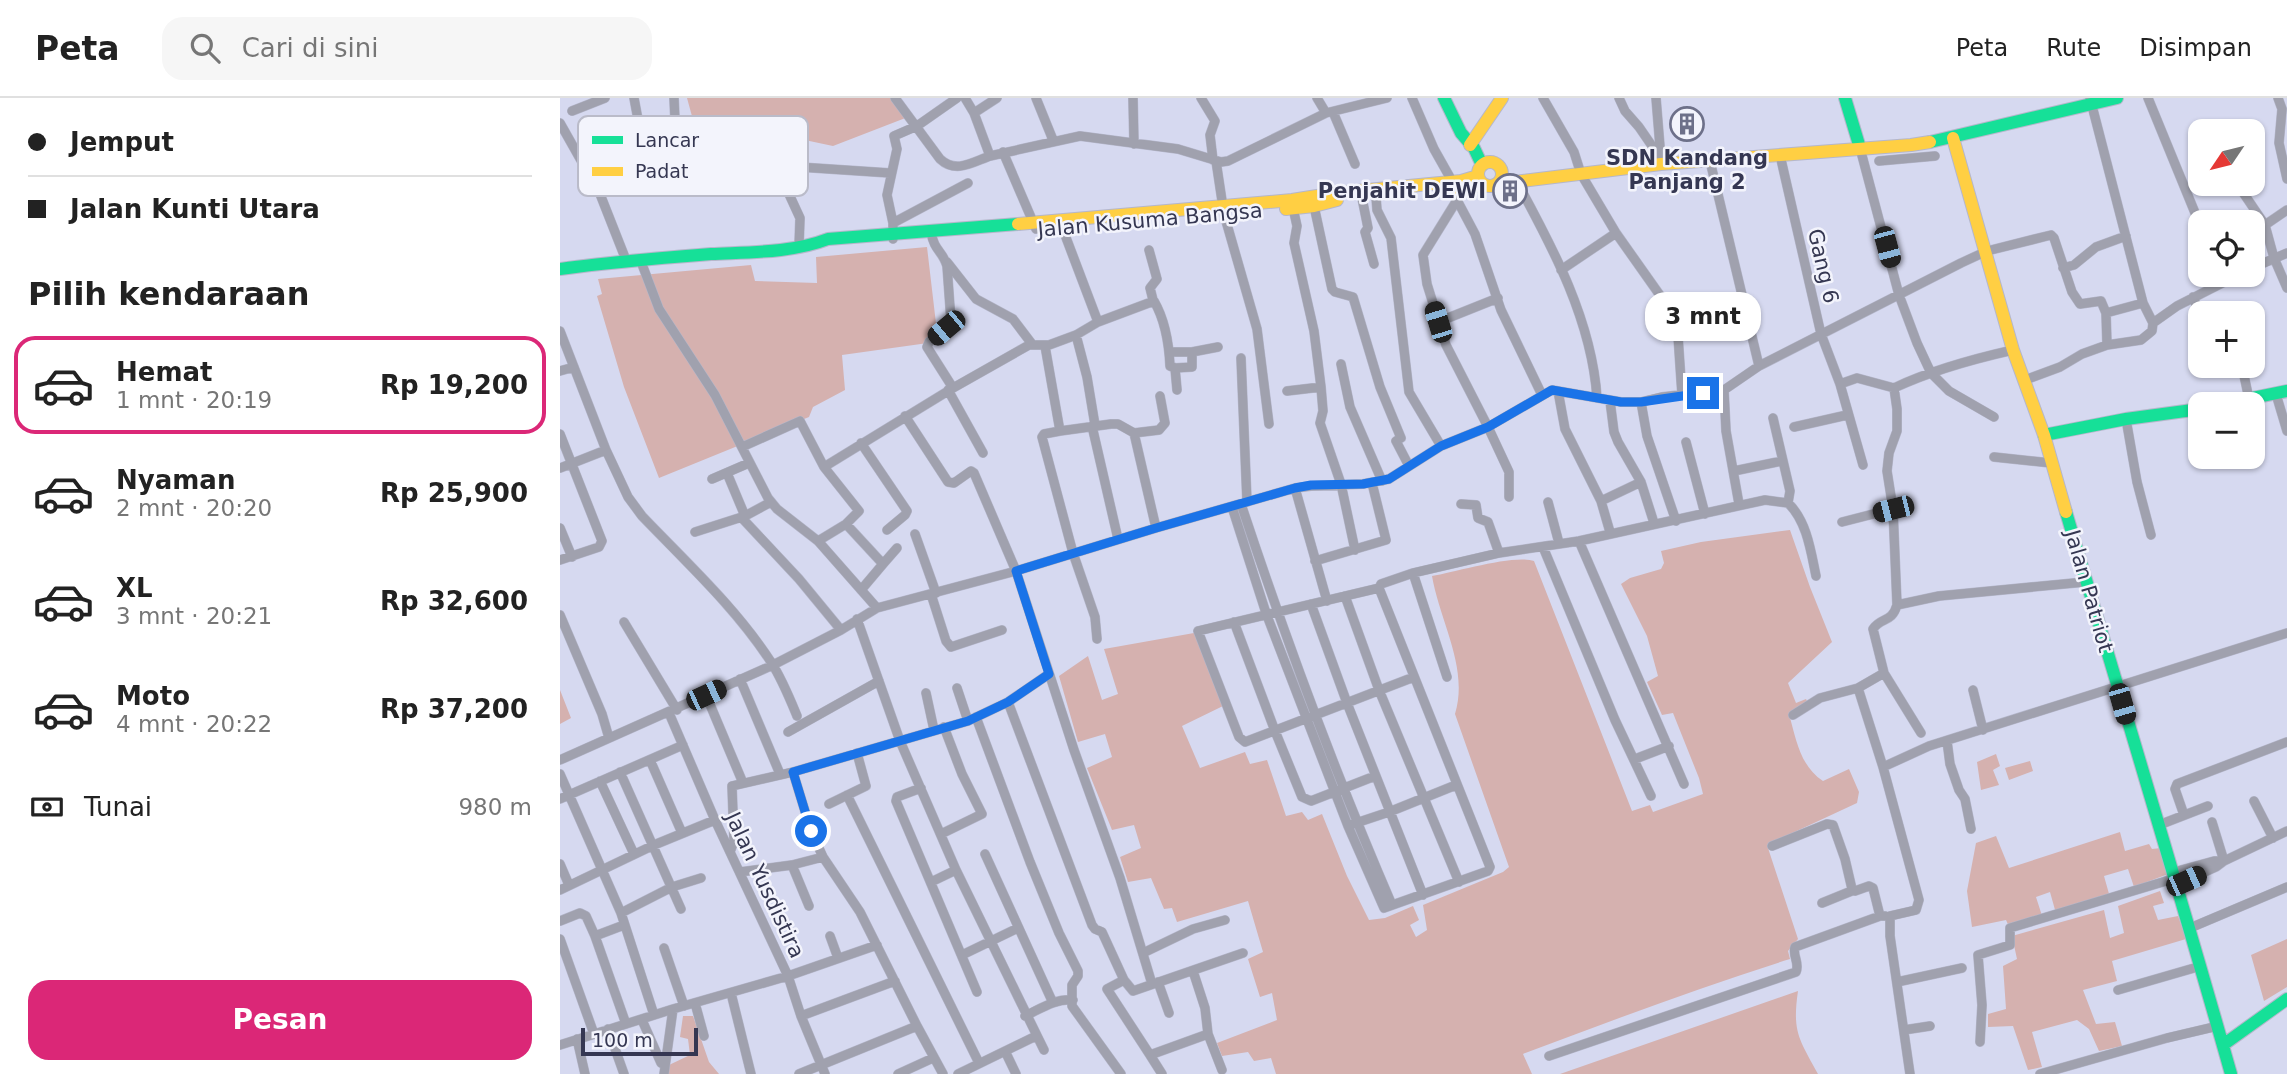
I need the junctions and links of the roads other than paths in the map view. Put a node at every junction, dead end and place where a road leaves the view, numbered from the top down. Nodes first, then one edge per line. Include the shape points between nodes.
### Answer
1 (605, 98) edge
2 (634, 98) edge
3 (674, 98) edge
4 (895, 98) edge
5 (957, 98) edge
6 (965, 98) edge
7 (997, 98) edge
8 (1036, 98) edge
9 (1133, 98) edge
10 (1201, 98) edge
11 (1317, 98) edge
12 (1385, 98) edge
13 (1412, 98) edge
14 (1444, 98) edge
15 (1543, 98) edge
16 (1619, 98) edge
17 (1656, 98) edge
18 (1844, 98) edge
19 (2117, 98) edge
20 (2148, 98) edge
21 (2278, 98) edge
22 (1497, 100) edge
23 (2090, 102) edge
24 (572, 111) dead end
25 (1330, 112) junction
26 (974, 113) junction
27 (637, 116) edge
28 (675, 116) edge
29 (560, 123) edge
30 (917, 126) junction
31 (1953, 138) junction
32 (1053, 140) junction
33 (1134, 144) junction
34 (1911, 145) junction
35 (1472, 146) junction
36 (1860, 148) junction
37 (1003, 152) junction
38 (578, 155) edge
39 (1780, 155) junction
40 (990, 156) junction
41 (1935, 156) dead end
42 (1911, 159) junction
43 (1214, 161) junction
44 (1710, 161) junction
45 (1879, 161) dead end
46 (1661, 162) junction
47 (1355, 164) dead end
48 (808, 168) edge
49 (1487, 171) junction
50 (890, 173) junction
51 (1581, 174) junction
52 (2287, 179) edge
53 (1522, 181) junction
54 (968, 183) dead end
55 (1456, 188) junction
56 (1414, 189) junction
57 (600, 196) edge
58 (790, 196) edge
59 (1336, 196) junction
60 (1376, 197) junction
61 (1362, 198) junction
62 (1314, 206) junction
63 (1293, 208) junction
64 (1224, 210) junction
65 (2194, 210) edge
66 (2287, 210) edge
67 (1083, 221) junction
68 (2265, 225) joint
69 (1034, 226) junction
70 (1062, 228) junction
71 (893, 233) junction
72 (1616, 233) junction
73 (932, 235) junction
74 (2126, 236) junction
75 (799, 246) junction
76 (1149, 250) dead end
77 (1987, 251) junction
78 (2287, 253) edge
79 (2274, 258) junction
80 (640, 259) junction
81 (626, 260) junction
82 (946, 261) junction
83 (2265, 262) edge
84 (1374, 264) dead end
85 (560, 268) edge
86 (2063, 268) junction
87 (1561, 270) junction
88 (2210, 287) edge
89 (2287, 288) edge
90 (1899, 295) junction
91 (1498, 298) junction
92 (2193, 298) junction
93 (1153, 300) junction
94 (2194, 301) edge
95 (2143, 303) junction
96 (2106, 313) junction
97 (1438, 322) junction
98 (1098, 323) junction
99 (2153, 323) junction
100 (560, 331) edge
101 (1821, 334) junction
102 (1076, 335) junction
103 (1032, 344) junction
104 (2107, 345) junction
105 (1045, 346) junction
106 (1218, 347) dead end
107 (2013, 350) junction
108 (1169, 352) junction
109 (1192, 352) junction
110 (1241, 358) dead end
111 (1341, 364) dead end
112 (1759, 366) junction
113 (574, 367) junction
114 (1175, 368) junction
115 (560, 371) edge
116 (1931, 373) junction
117 (2025, 380) junction
118 (1840, 384) junction
119 (1321, 387) junction
120 (1894, 388) junction
121 (951, 389) junction
122 (1177, 390) dead end
123 (1724, 390) junction
124 (1287, 391) dead end
125 (1558, 391) junction
126 (2281, 393) edge
127 (1542, 395) junction
128 (1682, 395) junction
129 (1160, 396) dead end
130 (1597, 398) junction
131 (1610, 401) junction
132 (1641, 402) junction
133 (2188, 411) edge
134 (1847, 415) junction
135 (905, 416) junction
136 (1994, 417) dead end
137 (1773, 418) dead end
138 (2126, 419) junction
139 (1269, 424) dead end
140 (1093, 426) junction
141 (1488, 427) junction
142 (1794, 427) dead end
143 (1060, 431) junction
144 (2287, 431) edge
145 (1133, 433) junction
146 (560, 434) edge
147 (2044, 435) junction
148 (1686, 442) dead end
149 (861, 443) junction
150 (1441, 446) junction
151 (742, 447) junction
152 (605, 448) junction
153 (983, 453) dead end
154 (1994, 457) dead end
155 (567, 461) edge
156 (1782, 461) junction
157 (749, 463) junction
158 (2051, 463) junction
159 (1409, 466) junction
160 (1863, 466) dead end
161 (824, 467) junction
162 (560, 468) edge
163 (1734, 471) junction
164 (727, 473) junction
165 (712, 479) dead end
166 (1377, 482) junction
167 (1641, 482) junction
168 (1341, 484) junction
169 (1295, 488) junction
170 (1509, 497) dead end
171 (1601, 501) junction
172 (771, 502) junction
173 (1548, 502) dead end
174 (1788, 503) junction
175 (1240, 504) junction
176 (1461, 504) dead end
177 (1739, 504) junction
178 (1893, 509) junction
179 (1705, 514) junction
180 (743, 516) junction
181 (1676, 521) junction
182 (1842, 522) dead end
183 (1654, 523) junction
184 (846, 524) junction
185 (560, 528) edge
186 (1156, 528) junction
187 (887, 530) dead end
188 (695, 532) dead end
189 (1610, 532) junction
190 (915, 534) dead end
191 (2151, 535) dead end
192 (1118, 539) junction
193 (818, 541) junction
194 (1578, 541) junction
195 (1559, 543) junction
196 (1543, 547) junction
197 (897, 548) dead end
198 (1354, 550) junction
199 (1499, 553) junction
200 (1073, 554) junction
201 (572, 557) junction
202 (560, 560) edge
203 (1315, 561) junction
204 (883, 564) junction
205 (1016, 571) junction
206 (1413, 573) junction
207 (1816, 576) dead end
208 (2085, 582) junction
209 (1379, 588) junction
210 (861, 590) junction
211 (933, 594) junction
212 (1345, 596) junction
213 (1328, 601) junction
214 (1311, 604) junction
215 (1897, 605) junction
216 (877, 608) junction
217 (1277, 611) junction
218 (1266, 613) junction
219 (560, 615) edge
220 (857, 619) junction
221 (624, 622) dead end
222 (1234, 622) junction
223 (841, 629) junction
224 (1002, 630) dead end
225 (2287, 633) edge
226 (1097, 639) dead end
227 (773, 665) junction
228 (1884, 673) junction
229 (1049, 674) junction
230 (1414, 677) junction
231 (1447, 677) dead end
232 (740, 679) junction
233 (879, 681) junction
234 (2116, 686) junction
235 (957, 688) dead end
236 (1858, 688) junction
237 (1379, 690) junction
238 (1973, 690) dead end
239 (926, 693) dead end
240 (706, 695) junction
241 (1008, 702) junction
242 (1347, 703) junction
243 (673, 711) junction
244 (1793, 715) dead end
245 (797, 716) dead end
246 (1310, 716) junction
247 (972, 719) junction
248 (944, 727) junction
249 (934, 730) junction
250 (1983, 730) junction
251 (788, 732) dead end
252 (1275, 732) junction
253 (1921, 733) dead end
254 (609, 738) junction
255 (900, 741) junction
256 (1947, 741) junction
257 (2287, 741) edge
258 (683, 745) junction
259 (1669, 746) junction
260 (857, 753) junction
261 (1634, 759) junction
262 (560, 760) edge
263 (650, 760) junction
264 (1883, 767) junction
265 (620, 772) junction
266 (793, 772) junction
267 (560, 774) edge
268 (780, 774) junction
269 (1375, 776) junction
270 (600, 781) junction
271 (743, 783) junction
272 (1684, 784) dead end
273 (1456, 785) junction
274 (921, 788) junction
275 (1339, 790) junction
276 (847, 795) junction
277 (565, 796) edge
278 (1651, 796) dead end
279 (1423, 799) junction
280 (2254, 801) dead end
281 (829, 804) dead end
282 (2208, 806) dead end
283 (1389, 812) junction
284 (2184, 815) junction
285 (715, 820) junction
286 (2212, 822) dead end
287 (1352, 824) junction
288 (2161, 824) junction
289 (1971, 829) dead end
290 (2287, 831) edge
291 (682, 833) junction
292 (941, 834) junction
293 (2273, 838) junction
294 (654, 845) junction
295 (1772, 846) dead end
296 (730, 852) junction
297 (634, 854) junction
298 (985, 854) dead end
299 (823, 857) junction
300 (2224, 861) junction
301 (560, 864) edge
302 (792, 865) junction
303 (600, 870) junction
304 (956, 870) junction
305 (740, 872) junction
306 (701, 878) dead end
307 (2176, 878) junction
308 (930, 882) junction
309 (1459, 882) junction
310 (565, 887) edge
311 (672, 887) junction
312 (2287, 887) edge
313 (1854, 890) junction
314 (1423, 895) junction
315 (1822, 903) dead end
316 (809, 906) dead end
317 (681, 909) dead end
318 (621, 914) junction
319 (1885, 916) junction
320 (1225, 920) dead end
321 (560, 921) edge
322 (624, 925) junction
323 (2193, 926) junction
324 (1018, 928) junction
325 (595, 936) junction
326 (830, 936) dead end
327 (560, 939) edge
328 (989, 941) junction
329 (877, 945) junction
330 (664, 948) dead end
331 (1143, 953) junction
332 (1243, 953) dead end
333 (962, 956) junction
334 (838, 958) junction
335 (2201, 966) junction
336 (1962, 968) dead end
337 (1193, 971) junction
338 (788, 976) junction
339 (1124, 980) junction
340 (895, 981) junction
341 (1896, 982) junction
342 (1155, 983) junction
343 (2118, 990) dead end
344 (977, 992) dead end
345 (731, 993) junction
346 (2287, 999) edge
347 (1073, 1000) junction
348 (695, 1003) junction
349 (1053, 1003) junction
350 (684, 1006) junction
351 (673, 1009) junction
352 (1169, 1013) dead end
353 (654, 1015) junction
354 (801, 1016) junction
355 (1025, 1016) junction
356 (642, 1020) junction
357 (626, 1024) junction
358 (917, 1026) junction
359 (2218, 1026) junction
360 (1930, 1027) dead end
361 (608, 1029) junction
362 (1904, 1030) junction
363 (594, 1034) junction
364 (1208, 1034) junction
365 (704, 1036) dead end
366 (1036, 1036) junction
367 (577, 1039) junction
368 (1980, 1042) dead end
369 (560, 1045) edge
370 (2223, 1045) junction
371 (1044, 1050) dead end
372 (1005, 1051) junction
373 (1150, 1055) junction
374 (1549, 1056) dead end
375 (933, 1058) junction
376 (661, 1063) dead end
377 (979, 1063) junction
378 (824, 1069) edge
379 (1222, 1070) dead end
380 (585, 1074) edge
381 (624, 1074) edge
382 (664, 1074) edge
383 (751, 1074) edge
384 (799, 1074) edge
385 (898, 1074) edge
386 (943, 1074) edge
387 (958, 1074) edge
388 (1016, 1074) edge
389 (1121, 1074) edge
390 (1162, 1074) edge
391 (1910, 1074) edge
392 (2040, 1074) edge
393 (2231, 1074) edge

1 - 24 street
2 - 27 street
3 - 28 street
4 - 30 street
5 - 30 street
6 - 26 street
7 - 26 street
8 - 32 street
9 - 33 street
10 - 43 street via 1214,121 1210,135
11 - 25 street
12 - 25 street
13 - 55 street
14 - 35 street
15 - 51 street via 1574,152
16 - 46 street
17 - 46 street
18 - 36 street
19 - 23 street
20 - 65 street
21 - 52 street via 2282,109 2279,143
22 - 35 street
23 - 31 street
23 - 74 street
25 - 43 street via 1228,161
25 - 47 street
26 - 40 street
29 - 38 street
30 - 40 street via 948,166 960,167
30 - 50 street via 894,136 897,149
31 - 34 street
31 - 77 street, Jalan Patriot
32 - 33 street via 1080,136
32 - 37 street
33 - 43 street via 1178,149
34 - 36 street
34 - 42 street
35 - 49 street
36 - 39 street
36 - 90 street
37 - 40 street
37 - 69 street
39 - 44 street
39 - 101 street, Gang 6
41 - 42 street
42 - 45 street
43 - 64 street
44 - 46 street
44 - 112 street
46 - 51 street
48 - 50 street
49 - 53 street
49 - 53 street via 1502,177 1498,184
49 - 55 street, Jalan Kusuma Bangsa
50 - 71 street via 887,195
51 - 53 street
51 - 72 street
53 - 87 street
54 - 71 street
55 - 56 street, Jalan Kusuma Bangsa
55 - 91 street
55 - 97 street via 1423,255
56 - 59 street, Jalan Kusuma Bangsa
56 - 60 street, Jalan Kusuma Bangsa
57 - 81 street
58 - 75 street via 800,218
59 - 61 street, Jalan Kusuma Bangsa
59 - 62 street, Jalan Kusuma Bangsa
59 - 64 street, Jalan Kusuma Bangsa
60 - 61 street, Jalan Kusuma Bangsa
60 - 150 street via 1377,210 1391,238 1409,392
61 - 84 street via 1368,228 1364,232
62 - 63 street, Jalan Kusuma Bangsa
62 - 159 street via 1332,289 1353,297 1401,438 1396,441
63 - 64 street, Jalan Kusuma Bangsa
63 - 119 street via 1294,243
64 - 67 street, Jalan Kusuma Bangsa
64 - 139 street via 1257,329
66 - 68 street
67 - 69 street, Jalan Kusuma Bangsa
67 - 70 street, Jalan Kusuma Bangsa
68 - 79 street
69 - 70 street, Jalan Kusuma Bangsa
69 - 73 street, Jalan Kusuma Bangsa
70 - 98 street
71 - 73 street, Jalan Kusuma Bangsa
71 - 75 street, Jalan Kusuma Bangsa
72 - 87 street
72 - 128 street via 1670,308 1678,336
73 - 82 street via 934,247
74 - 86 street via 2096,247
74 - 95 street
75 - 80 street, Jalan Kusuma Bangsa
76 - 93 street via 1157,279 1150,288
77 - 86 street via 2051,235
77 - 90 street
77 - 107 street, Jalan Patriot
78 - 79 street
79 - 83 street
79 - 89 street
80 - 81 street, Jalan Kusuma Bangsa
80 - 151 street via 659,309 715,395
81 - 85 street, Jalan Kusuma Bangsa
82 - 103 street via 976,299 1013,319
82 - 121 street via 951,323 927,347
86 - 96 street via 2078,302 2101,301
87 - 130 street via 1590,347
88 - 92 street
90 - 101 street
90 - 116 street
91 - 97 street
91 - 127 street
92 - 94 street
92 - 99 street
93 - 98 street
93 - 108 street
95 - 96 street
95 - 99 street
96 - 104 street
97 - 141 street
98 - 102 street
99 - 104 street via 2152,331 2141,340
100 - 113 street
101 - 112 street
101 - 118 street, Gang 6
102 - 105 street
102 - 140 street
103 - 105 street
103 - 121 street
104 - 117 street
105 - 143 street
106 - 109 street
107 - 116 street
107 - 117 street, Jalan Patriot
108 - 109 street
108 - 114 street via 1170,366
109 - 114 street via 1192,367
110 - 175 street
111 - 166 street via 1350,407
112 - 123 street
113 - 115 street
113 - 152 street
114 - 122 street
116 - 120 street
116 - 136 street via 1949,391
117 - 147 street, Jalan Patriot
118 - 120 street via 1857,378
118 - 134 street, Gang 6
119 - 124 street
119 - 168 street via 1320,424
120 - 178 street via 1897,431 1887,471
121 - 135 street
121 - 153 street
123 - 128 street
123 - 163 street
125 - 127 street
125 - 130 street
125 - 171 street via 1565,429
126 - 144 street
127 - 141 street
128 - 132 street
129 - 145 street via 1163,428
130 - 131 street
131 - 132 street
131 - 167 street via 1618,442
132 - 181 street via 1647,436
133 - 138 street
134 - 142 street
134 - 160 street, Gang 6
135 - 149 street
135 - 205 street via 948,482 975,473
137 - 156 street
138 - 147 street
138 - 191 street
140 - 143 street
140 - 145 street via 1118,424
140 - 192 street
141 - 150 street
141 - 170 street via 1509,472
143 - 200 street via 1042,437
145 - 186 street
146 - 155 street
147 - 158 street, Jalan Patriot
148 - 179 street
149 - 161 street
149 - 187 street via 907,511
150 - 159 street
151 - 157 street
151 - 161 street via 800,421
152 - 155 street
152 - 227 street via 635,508 719,597
154 - 158 street
155 - 162 street
155 - 201 street via 602,541 601,546
156 - 163 street
156 - 174 street via 1790,491
157 - 164 street
157 - 172 street
158 - 208 street, Jalan Patriot
159 - 166 street
161 - 184 street via 858,508
163 - 177 street
164 - 165 street
164 - 180 street
166 - 168 street
166 - 198 street via 1386,540
167 - 171 street
167 - 183 street
168 - 169 street
168 - 198 street
169 - 175 street
169 - 203 street
171 - 189 street
172 - 180 street
172 - 193 street
173 - 195 street
174 - 177 street
174 - 207 street via 1800,518
175 - 186 street
175 - 217 street
175 - 218 street
176 - 199 street via 1476,505 1478,518 1488,522
177 - 179 street
178 - 182 street
178 - 215 street
179 - 181 street
180 - 188 street
180 - 223 street
181 - 183 street
183 - 189 street
184 - 193 street
184 - 204 street
185 - 201 street
186 - 192 street
189 - 194 street
190 - 211 street
192 - 200 street
193 - 210 street
194 - 195 street
194 - 259 street
195 - 196 street
196 - 199 street
196 - 261 street
197 - 204 street
198 - 203 street
199 - 206 street
200 - 205 street
200 - 226 street via 1095,617
201 - 202 street
203 - 213 street
204 - 210 street
205 - 211 street
205 - 229 street
206 - 209 street
206 - 231 street
208 - 215 street via 1939,596
208 - 234 street, Jalan Patriot
209 - 212 street
209 - 230 street
210 - 216 street
211 - 216 street
211 - 224 street via 951,647
212 - 213 street
212 - 237 street
213 - 214 street
214 - 217 street
214 - 242 street
215 - 228 street via 1892,617 1873,629
216 - 220 street
217 - 218 street
217 - 246 street
218 - 222 street
218 - 246 street
219 - 254 street
220 - 223 street
220 - 233 street
221 - 243 street, Jalan Yusdistira
222 - 252 street
222 - 252 street via 1198,631 1240,740
223 - 227 street
225 - 234 street
227 - 232 street
227 - 245 street
228 - 236 street
228 - 253 street
229 - 241 street
229 - 331 street
230 - 237 street
230 - 273 street
232 - 240 street
232 - 268 street
233 - 251 street
233 - 255 street
234 - 250 street
234 - 288 street, Jalan Patriot
235 - 247 street
236 - 244 street via 1821,698
236 - 264 street
237 - 242 street
237 - 279 street
238 - 250 street
239 - 249 street
240 - 243 street
240 - 271 street
241 - 247 street
241 - 339 street via 1092,925 1102,932
242 - 246 street
242 - 269 street
243 - 254 street
243 - 258 street, Jalan Yusdistira
246 - 252 street
246 - 275 street
247 - 248 street
247 - 347 street via 1059,933 1079,971 1072,984
248 - 249 street
248 - 292 street via 982,814
249 - 255 street
250 - 256 street
252 - 275 street via 1301,797 1311,802
254 - 262 street
255 - 260 street
255 - 274 street
256 - 264 street
256 - 289 street
257 - 284 street via 2177,784
258 - 263 street
258 - 285 street, Jalan Yusdistira
259 - 261 street
259 - 272 street
260 - 266 street
260 - 276 street via 867,784
261 - 278 street
263 - 265 street
263 - 291 street
264 - 319 street via 1919,900 1916,910
265 - 270 street
265 - 294 street
266 - 268 street
266 - 299 street
267 - 277 street
268 - 271 street
269 - 275 street
269 - 283 street
270 - 277 street
270 - 297 street
271 - 296 street via 731,787 734,843
273 - 279 street
273 - 309 street via 1490,867
274 - 292 street
274 - 308 street via 896,800
275 - 287 street
276 - 281 street
276 - 377 street
277 - 303 street
279 - 283 street
279 - 309 street
280 - 293 street
282 - 284 street
283 - 287 street
283 - 314 street
284 - 288 street
285 - 291 street
285 - 296 street, Jalan Yusdistira
286 - 300 street
287 - 314 street via 1392,905
288 - 307 street, Jalan Patriot
290 - 293 street
291 - 294 street
292 - 304 street
293 - 300 street
294 - 297 street
294 - 311 street
295 - 313 street via 1833,825
296 - 305 street, Jalan Yusdistira
297 - 303 street
298 - 324 street
299 - 302 street
299 - 329 street
300 - 307 street
301 - 310 street
302 - 305 street
302 - 316 street
303 - 310 street
303 - 318 street
304 - 308 street
304 - 328 street
305 - 338 street, Jalan Yusdistira
306 - 311 street
307 - 323 street, Jalan Patriot
307 - 368 street via 2012,927 2010,944 1979,954
308 - 333 street
309 - 314 street
311 - 317 street
311 - 318 street
312 - 323 street
313 - 315 street
313 - 319 street via 1873,888
318 - 322 street
319 - 341 street
319 - 374 street via 1795,947 1796,972
320 - 331 street via 1193,929
321 - 325 street via 585,914
322 - 325 street
322 - 353 street
323 - 335 street, Jalan Patriot
324 - 328 street
324 - 349 street
325 - 357 street
326 - 334 street
327 - 363 street
328 - 333 street
328 - 355 street
329 - 334 street
329 - 340 street
330 - 350 street
331 - 342 street
332 - 337 street
333 - 344 street
334 - 338 street
335 - 343 street
335 - 359 street, Jalan Patriot
336 - 341 street
337 - 342 street
337 - 364 street
338 - 345 street
338 - 354 street, Jalan Yusdistira
339 - 342 street via 1133,991
339 - 373 street via 1108,989
340 - 354 street
340 - 358 street
341 - 362 street
342 - 352 street
345 - 348 street
345 - 383 street
346 - 370 street
347 - 349 street
347 - 389 street via 1074,1010
348 - 350 street
348 - 365 street
349 - 355 street
350 - 351 street
351 - 353 street
351 - 382 street
353 - 356 street
354 - 378 street, Jalan Yusdistira
355 - 366 street
356 - 357 street
356 - 376 street
357 - 361 street
358 - 375 street
358 - 378 street
359 - 370 street, Jalan Patriot
359 - 392 street
360 - 362 street
361 - 363 street
361 - 381 street
362 - 391 street
363 - 367 street
364 - 373 street
364 - 379 street
366 - 371 street
366 - 372 street
367 - 369 street
367 - 380 street
370 - 393 street, Jalan Patriot
372 - 377 street
372 - 388 street
373 - 390 street
375 - 385 street
375 - 386 street
377 - 387 street
378 - 384 street

